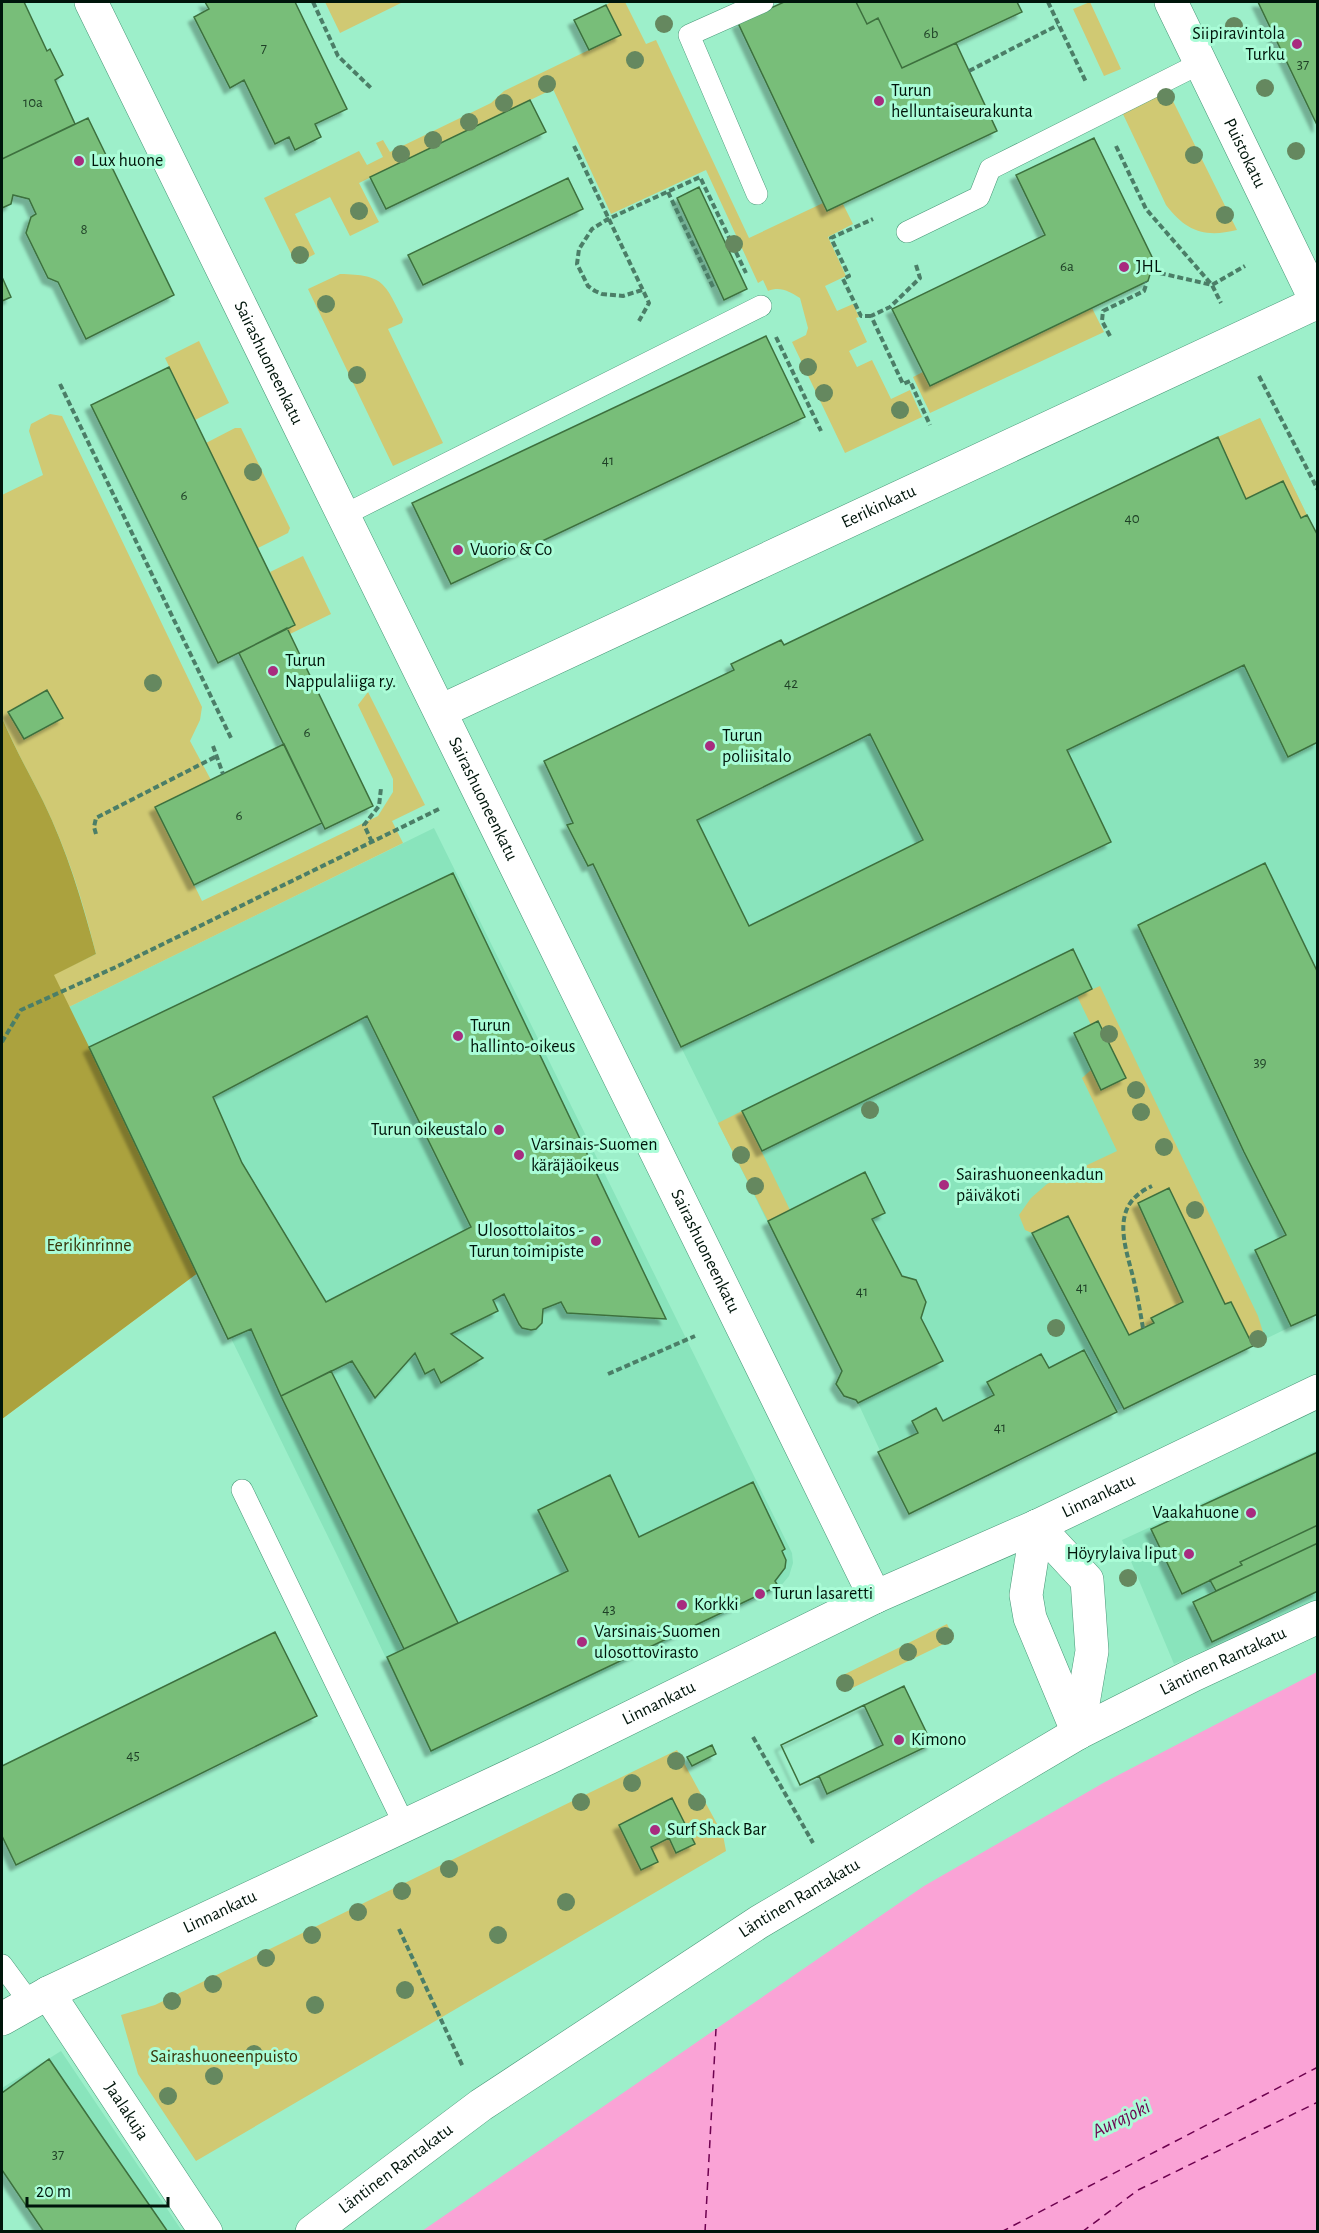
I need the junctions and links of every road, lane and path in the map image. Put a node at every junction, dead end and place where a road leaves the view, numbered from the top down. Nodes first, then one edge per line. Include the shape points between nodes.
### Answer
1 (91, 2) edge
2 (313, 2) edge
3 (763, 2) edge
4 (1048, 2) edge
5 (1172, 2) edge
6 (1058, 25) junction
7 (1201, 63) junction
8 (969, 71) dead end
9 (372, 89) dead end
10 (1101, 113) junction
11 (574, 146) dead end
12 (669, 192) junction
13 (757, 194) dead end
14 (608, 219) junction
15 (849, 230) dead end
16 (907, 232) dead end
17 (1245, 266) dead end
18 (1151, 271) dead end
19 (1145, 282) dead end
20 (1212, 285) junction
21 (642, 290) junction
22 (1317, 303) edge
23 (761, 306) junction
24 (890, 307) dead end
25 (871, 316) junction
26 (639, 321) dead end
27 (730, 322) junction
28 (1110, 336) dead end
29 (60, 384) dead end
30 (1272, 402) dead end
31 (930, 424) dead end
32 (821, 431) dead end
33 (1317, 490) edge
34 (344, 515) junction
35 (441, 711) junction
36 (231, 738) dead end
37 (213, 746) dead end
38 (217, 756) junction
39 (223, 774) dead end
40 (381, 788) dead end
41 (439, 809) dead end
42 (96, 834) dead end
43 (372, 842) junction
44 (2, 1041) edge
45 (1152, 1186) dead end
46 (1143, 1328) dead end
47 (695, 1336) dead end
48 (608, 1374) dead end
49 (1317, 1391) edge
50 (242, 1491) dead end
51 (1037, 1526) junction
52 (875, 1597) junction
53 (1317, 1617) edge
54 (1078, 1733) junction
55 (753, 1737) dead end
56 (404, 1824) junction
57 (833, 1878) junction
58 (399, 1929) dead end
59 (2, 1965) edge
60 (39, 1998) junction
61 (2, 2019) edge
62 (481, 2105) junction
63 (206, 2232) edge
64 (312, 2232) edge

1 - 34 street, Sairashuoneenkatu
2 - 9 path via 338,56
3 - 13 lane via 689,35
4 - 6 path
5 - 7 street, Puistokatu
6 - 8 path
6 - 10 path
7 - 10 lane
7 - 22 street, Puistokatu
10 - 16 lane via 990,169 979,197
10 - 20 path via 1146,209
11 - 14 path
12 - 14 path
12 - 23 path via 700,177
12 - 27 path
14 - 21 path
14 - 21 path via 592,229 579,249 577,264 588,286 602,294 623,296
15 - 25 path via 831,238 849,276 843,279 861,316
17 - 20 path
18 - 20 path
19 - 28 path via 1144,291 1104,311 1102,321
21 - 26 path via 649,303
22 - 35 street, Eerikinkatu
23 - 27 lane
23 - 32 path
24 - 25 path
25 - 31 path via 903,384 910,381
27 - 34 lane
29 - 36 path
30 - 33 path
34 - 35 street, Sairashuoneenkatu
35 - 52 street, Sairashuoneenkatu
37 - 38 path
38 - 39 path
38 - 42 path via 96,818
40 - 43 path via 379,806 364,825
41 - 43 path
43 - 44 path via 21,1010
45 - 46 path via 1138,1192 1131,1201 1122,1231
47 - 48 path
49 - 51 street, Linnankatu
50 - 56 lane
51 - 52 street, Linnankatu
51 - 54 street via 1026,1595 1030,1618
51 - 54 street via 1087,1581 1092,1651
52 - 56 street, Linnankatu via 548,1758
53 - 54 street, Läntinen Rantakatu
54 - 57 street, Läntinen Rantakatu
55 - 57 path
56 - 60 street, Linnankatu
57 - 62 street, Läntinen Rantakatu via 759,1922
58 - 62 path
59 - 60 lane
60 - 61 street, Linnankatu
60 - 63 street, Jaalakuja
62 - 64 street, Läntinen Rantakatu

